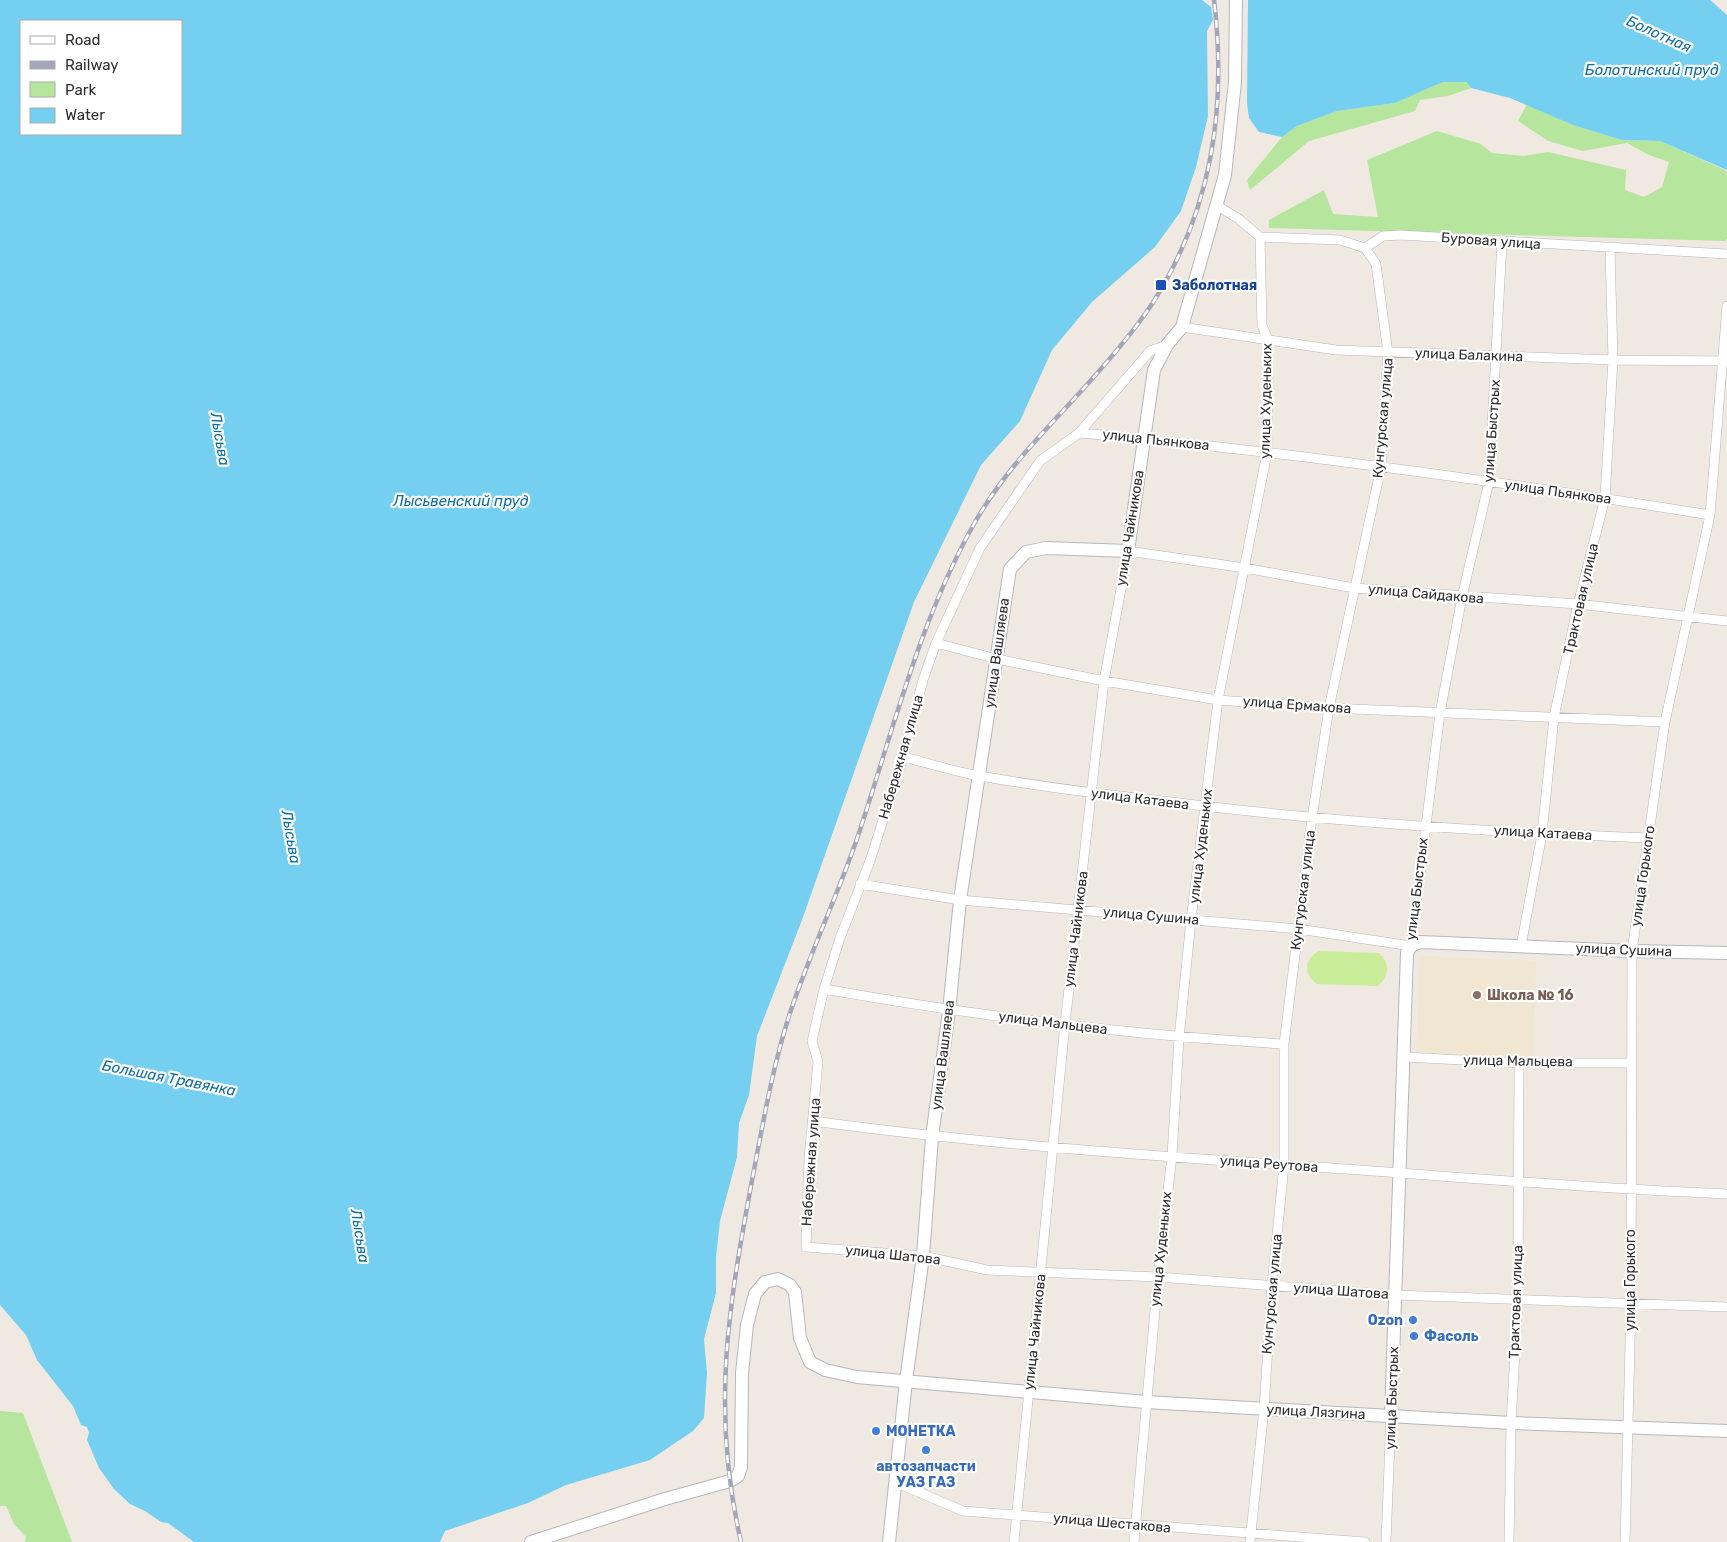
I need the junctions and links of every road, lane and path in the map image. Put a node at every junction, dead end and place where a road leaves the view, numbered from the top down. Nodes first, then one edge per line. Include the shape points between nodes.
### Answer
1 (1236, 0) edge
2 (1216, 205) junction
3 (1260, 237) junction
4 (1502, 242) junction
5 (1365, 248) junction
6 (1610, 249) junction
7 (1727, 254) edge
8 (1727, 306) edge
9 (1182, 327) junction
10 (1268, 340) junction
11 (1167, 345) junction
12 (1388, 352) junction
13 (1497, 356) junction
14 (1613, 360) junction
15 (1724, 361) edge
16 (1079, 433) junction
17 (1144, 438) junction
18 (1267, 453) junction
19 (1381, 467) junction
20 (1489, 482) junction
21 (1605, 498) junction
22 (1710, 515) junction
23 (1128, 551) junction
24 (1245, 568) junction
25 (1354, 588) junction
26 (1462, 597) junction
27 (1578, 604) junction
28 (1687, 616) junction
29 (1727, 620) edge
30 (936, 643) junction
31 (996, 659) junction
32 (1104, 681) junction
33 (1218, 700) junction
34 (1329, 708) junction
35 (1440, 713) junction
36 (1554, 717) junction
37 (1665, 722) junction
38 (903, 757) junction
39 (978, 776) junction
40 (1092, 793) junction
41 (1206, 807) junction
42 (1312, 818) junction
43 (1425, 826) junction
44 (1542, 834) junction
45 (1649, 838) junction
46 (860, 884) junction
47 (960, 900) junction
48 (1078, 910) junction
49 (1191, 920) junction
50 (1299, 929) junction
51 (1411, 946) junction
52 (1521, 946) junction
53 (1632, 951) junction
54 (1727, 952) edge
55 (824, 989) junction
56 (949, 1011) junction
57 (1065, 1024) junction
58 (1179, 1038) junction
59 (1284, 1044) junction
60 (1404, 1057) junction
61 (1519, 1063) junction
62 (1631, 1063) junction
63 (813, 1121) junction
64 (932, 1137) junction
65 (1054, 1146) junction
66 (1172, 1156) junction
67 (1284, 1165) junction
68 (1400, 1173) junction
69 (1518, 1182) junction
70 (1630, 1190) junction
71 (1727, 1194) edge
72 (806, 1247) joint
73 (923, 1256) junction
74 (1041, 1272) junction
75 (1158, 1277) junction
76 (1272, 1286) junction
77 (1396, 1295) junction
78 (1518, 1300) junction
79 (1630, 1304) junction
80 (1727, 1307) edge
81 (906, 1381) junction
82 (1029, 1391) junction
83 (1146, 1402) junction
84 (1264, 1409) junction
85 (1391, 1416) junction
86 (1511, 1423) junction
87 (1628, 1427) junction
88 (1727, 1431) edge
89 (895, 1482) junction
90 (1017, 1515) junction
91 (1135, 1526) junction
92 (1250, 1538) edge
93 (531, 1542) edge
94 (890, 1542) edge
95 (1014, 1542) edge
96 (1134, 1542) edge
97 (1365, 1542) edge
98 (1386, 1542) edge
99 (1510, 1542) edge
100 (1625, 1542) edge

1 - 2 street via 1235,82 1224,175
2 - 3 street
2 - 9 street
3 - 5 street via 1340,240
3 - 10 street, улица Худеньких via 1262,325
4 - 5 street, Буровая улица via 1401,235 1383,236
4 - 6 street, Буровая улица
4 - 13 street, улица Быстрых
5 - 12 street, Кунгурская улица via 1376,264
6 - 7 street, Буровая улица
6 - 14 street, Трактовая улица
8 - 15 street, улица Горького
9 - 10 street, улица Балакина
9 - 11 street, улица Чайникова
10 - 12 street, улица Балакина via 1336,350
10 - 18 street, улица Худеньких
11 - 16 street, Набережная улица via 1150,351
11 - 17 street, улица Чайникова via 1154,370
12 - 13 street, улица Балакина
12 - 19 street, Кунгурская улица
13 - 14 street, улица Балакина
13 - 20 street, улица Быстрых
14 - 15 street, улица Балакина
14 - 21 street, Трактовая улица
15 - 22 street, улица Горького
16 - 17 street, улица Пьянкова
16 - 30 street, Набережная улица via 1040,462 1012,500 980,548
17 - 18 street, улица Пьянкова
17 - 23 street, улица Чайникова
18 - 19 street, улица Пьянкова
18 - 24 street, улица Худеньких
19 - 20 street, улица Пьянкова
19 - 25 street, Кунгурская улица
20 - 21 street, улица Пьянкова
20 - 26 street, улица Быстрых
21 - 22 street, улица Пьянкова
21 - 27 street, Трактовая улица
22 - 28 street, улица Горького
23 - 24 street, улица Сайдакова
23 - 31 street, улица Вашляева via 1046,548 1026,552 1010,569
23 - 32 street, улица Чайникова
24 - 25 street, улица Сайдакова
24 - 33 street, улица Худеньких
25 - 26 street, улица Сайдакова
25 - 34 street, Кунгурская улица
26 - 27 street, улица Сайдакова
26 - 35 street, улица Быстрых
27 - 28 street, улица Сайдакова
27 - 36 street, Трактовая улица
28 - 29 street, улица Сайдакова
28 - 37 street, улица Горького
30 - 31 street, улица Ермакова
30 - 38 street, Набережная улица
31 - 32 street, улица Ермакова
31 - 39 street, улица Вашляева
32 - 33 street, улица Ермакова
32 - 40 street, улица Чайникова
33 - 34 street, улица Ермакова
33 - 41 street, улица Худеньких
34 - 35 street, улица Ермакова
34 - 42 street, Кунгурская улица
35 - 36 street, улица Ермакова
35 - 43 street, улица Быстрых
36 - 37 street, улица Ермакова
36 - 44 street, Трактовая улица
37 - 45 street, улица Горького
38 - 39 street, улица Катаева
38 - 46 street, Набережная улица
39 - 40 street, улица Катаева
39 - 47 street, улица Вашляева
40 - 41 street, улица Катаева
40 - 48 street, улица Чайникова
41 - 42 street, улица Катаева
41 - 49 street, улица Худеньких
42 - 43 street, улица Катаева
42 - 50 street, Кунгурская улица
43 - 44 street, улица Катаева
43 - 51 street, улица Быстрых
44 - 45 street, улица Катаева
44 - 52 street, Трактовая улица
45 - 53 street, улица Горького
46 - 47 street, улица Сушина
46 - 55 street, Набережная улица
47 - 48 street, улица Сушина
47 - 56 street, улица Вашляева
48 - 49 street, улица Сушина
48 - 57 street, улица Чайникова
49 - 50 street, улица Сушина
49 - 58 street, улица Худеньких
50 - 51 street, улица Сушина
50 - 59 street, Кунгурская улица
51 - 52 street, улица Сушина via 1420,942
51 - 60 street, улица Быстрых via 1407,953
52 - 53 street, улица Сушина
53 - 54 street, улица Сушина
53 - 62 street, улица Горького
55 - 56 street, улица Мальцева
55 - 63 street, Набережная улица via 812,1041 818,1062
56 - 57 street, улица Мальцева
56 - 64 street, улица Вашляева
57 - 58 street, улица Мальцева
57 - 65 street, улица Чайникова
58 - 59 street, улица Мальцева
58 - 66 street, улица Худеньких
59 - 67 street, Кунгурская улица
60 - 61 street, улица Мальцева
60 - 68 street, улица Быстрых
61 - 62 street, улица Мальцева
61 - 69 street, Трактовая улица
62 - 70 street, улица Горького
63 - 64 street, улица Реутова
63 - 72 street, Набережная улица
64 - 65 street, улица Реутова
64 - 73 street, улица Вашляева
65 - 66 street, улица Реутова
65 - 74 street, улица Чайникова
66 - 67 street, улица Реутова
66 - 75 street, улица Худеньких
67 - 68 street, улица Реутова
67 - 76 street, Кунгурская улица
68 - 69 street, улица Реутова
68 - 77 street, улица Быстрых
69 - 70 street, улица Реутова
69 - 78 street, Трактовая улица
70 - 71 street, улица Реутова
70 - 79 street, улица Горького
72 - 73 street, улица Шатова
73 - 74 street, улица Шатова via 987,1270
73 - 81 street, улица Вашляева
74 - 75 street, улица Шатова
74 - 82 street, улица Чайникова
75 - 76 street, улица Шатова
75 - 83 street, улица Худеньких
76 - 77 street, улица Шатова
76 - 84 street, Кунгурская улица
77 - 78 street, улица Шатова
77 - 85 street, улица Быстрых
78 - 79 street, улица Шатова
78 - 86 street, Трактовая улица
79 - 80 street, улица Шатова
79 - 87 street, улица Горького
81 - 82 street, улица Лязгина
81 - 89 street, улица Вашляева
81 - 93 street, улица Лязгина via 857,1377 825,1370 810,1362 800,1338 795,1292 790,1285 778,1279 765,1282 755,1294 747,1325 738,1476
82 - 83 street, улица Лязгина
82 - 90 street, улица Чайникова
83 - 84 street, улица Лязгина
83 - 91 street, улица Худеньких
84 - 85 street, улица Лязгина
84 - 92 street, Кунгурская улица
85 - 86 street, улица Лязгина
85 - 98 street, улица Быстрых
86 - 87 street, улица Лязгина
86 - 99 street, Трактовая улица
87 - 88 street, улица Лязгина
87 - 100 street, улица Горького
89 - 90 street, улица Шестакова via 963,1510
89 - 94 street, улица Вашляева
90 - 91 street, улица Шестакова
90 - 95 street, улица Чайникова
91 - 92 street, улица Шестакова
91 - 96 street, улица Худеньких
92 - 97 street, улица Шестакова

